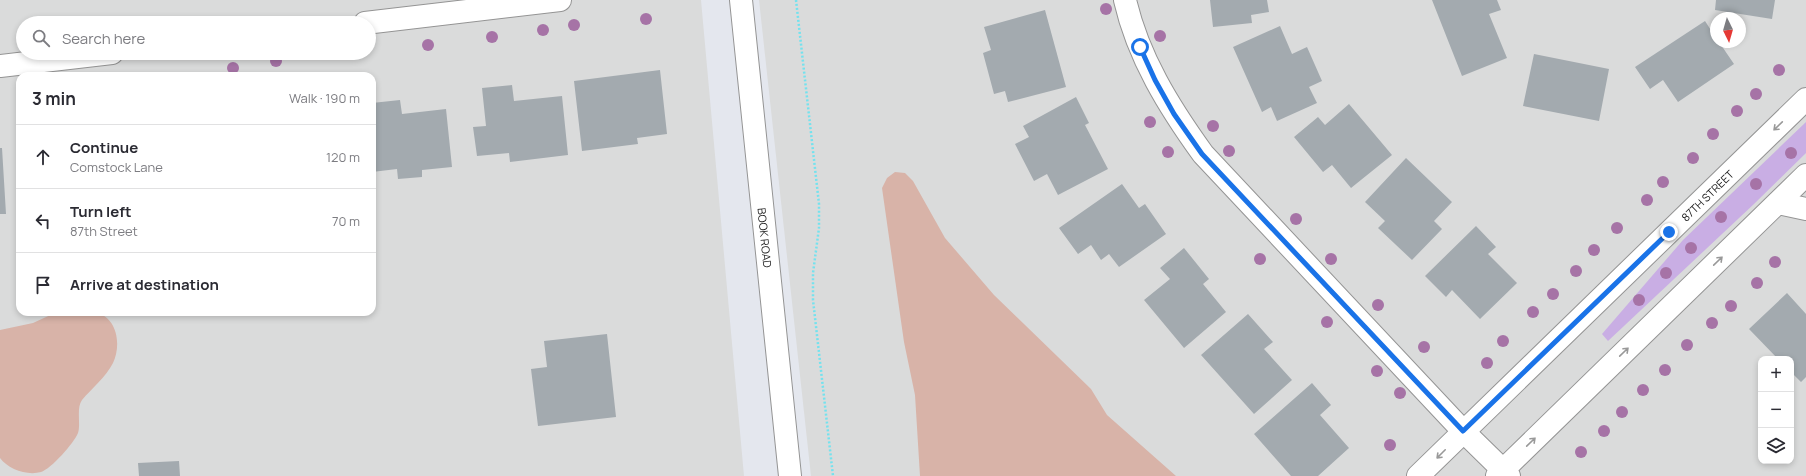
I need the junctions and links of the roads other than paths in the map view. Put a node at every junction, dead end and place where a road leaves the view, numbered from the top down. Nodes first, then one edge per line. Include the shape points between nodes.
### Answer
1 (560, 0) edge
2 (741, 0) edge
3 (1125, 0) edge
4 (376, 22) edge
5 (52, 60) edge
6 (0, 66) edge
7 (1806, 99) edge
8 (1806, 175) edge
9 (1778, 203) junction
10 (1806, 209) edge
11 (1463, 431) junction
12 (1503, 474) edge
13 (790, 476) edge
14 (1418, 476) edge

1 - 4 street
2 - 13 street, BOOK ROAD
3 - 11 street via 1128,14 1155,80 1174,114 1202,154
5 - 6 street
7 -> 11 street, 87TH STREET
8 - 9 street
9 - 10 street
12 -> 9 street
11 - 12 street
11 -> 14 street, 87TH STREET

